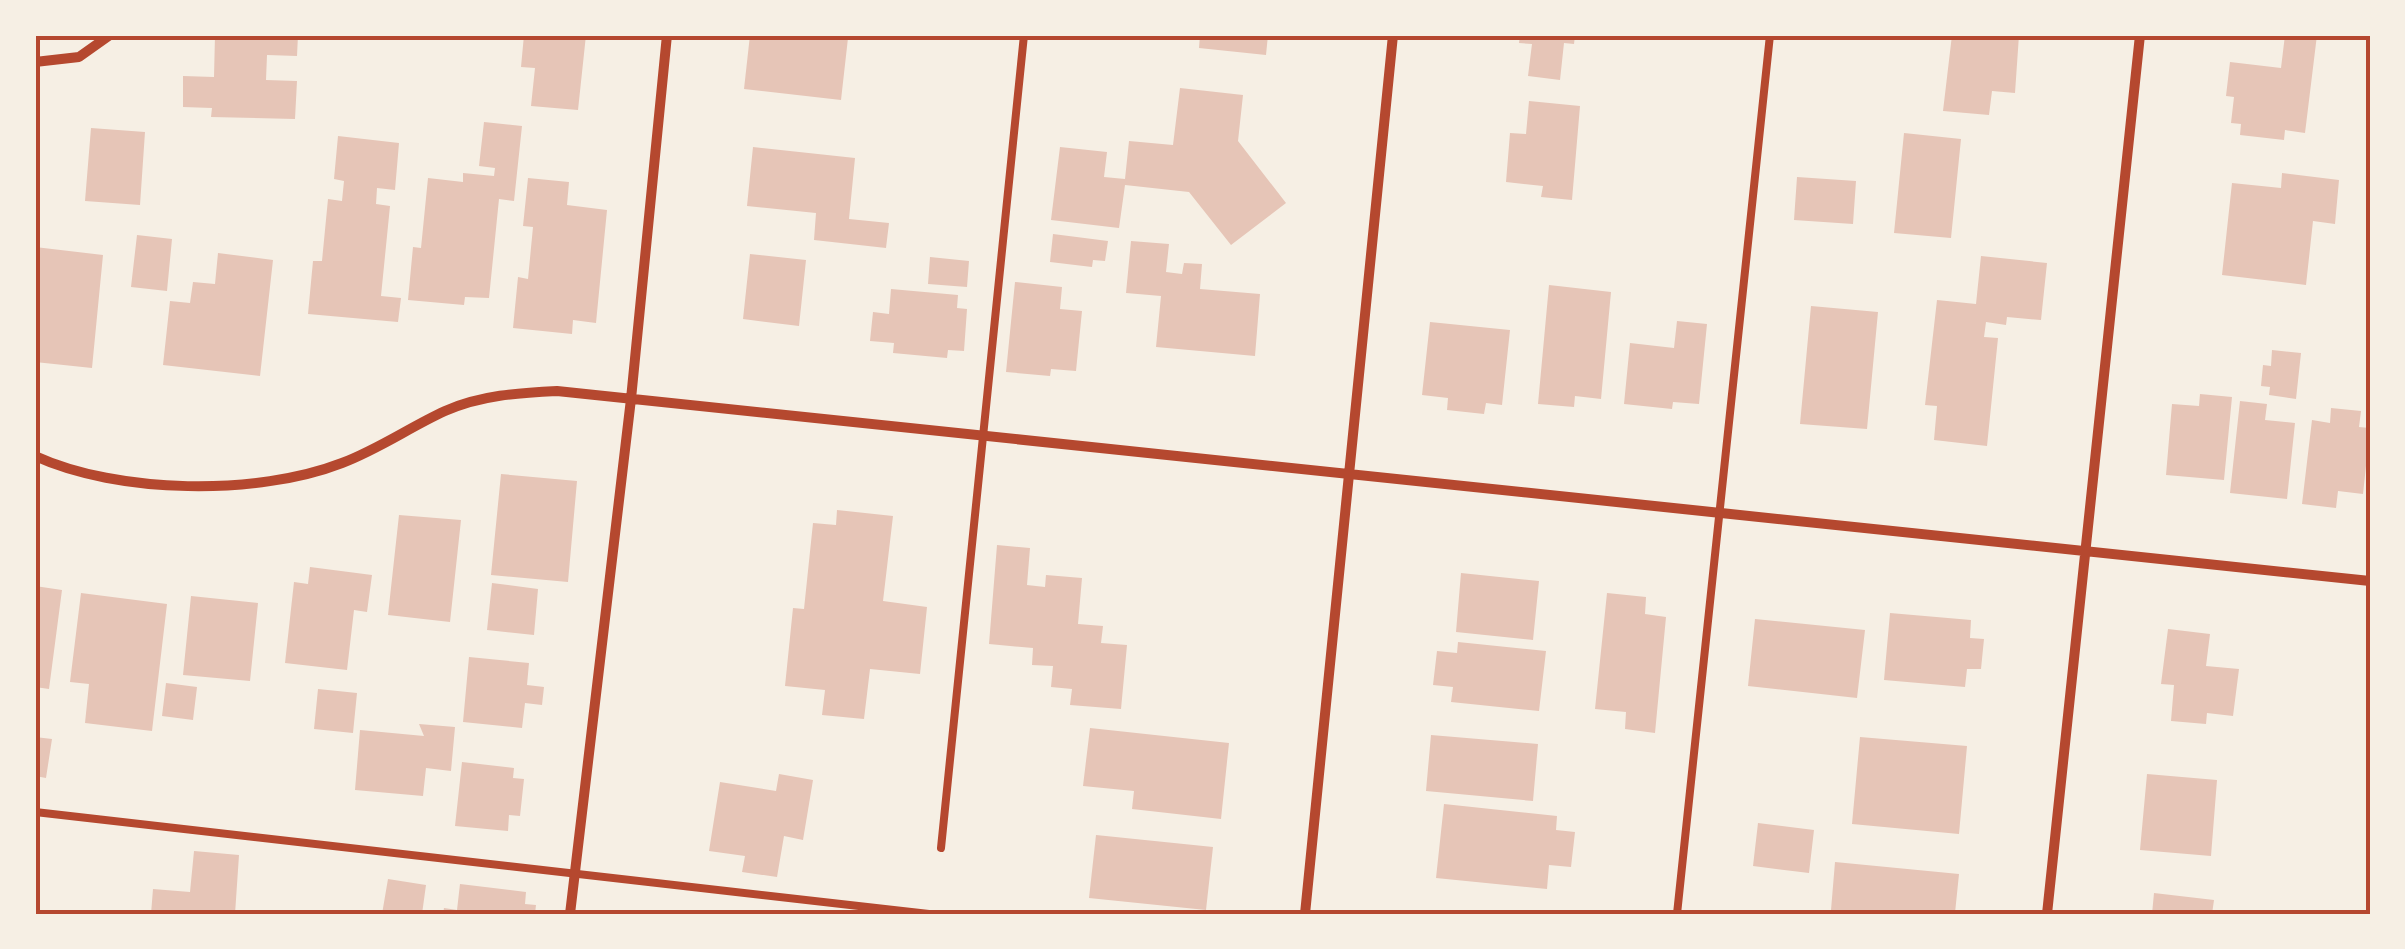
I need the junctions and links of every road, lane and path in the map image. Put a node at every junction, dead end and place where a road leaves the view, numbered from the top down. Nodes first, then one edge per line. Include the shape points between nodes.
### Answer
1 (110, 35) edge
2 (667, 35) edge
3 (1024, 35) edge
4 (1393, 35) edge
5 (1770, 35) edge
6 (2140, 35) edge
7 (35, 62) edge
8 (632, 398) junction
9 (984, 435) junction
10 (35, 456) edge
11 (1348, 473) junction
12 (1722, 512) junction
13 (2087, 551) junction
14 (2370, 580) edge
15 (35, 812) edge
16 (942, 848) dead end
17 (574, 875) junction
18 (570, 914) edge
19 (929, 914) edge
20 (1306, 914) edge
21 (1677, 914) edge
22 (2047, 914) edge

1 - 7 street via 79,56
2 - 8 street
3 - 9 lane
4 - 11 street
5 - 12 lane
6 - 13 street
8 - 9 street
8 - 10 street via 557,391 498,395 445,411 339,465 284,478 167,485 103,477
8 - 17 street
9 - 11 street
9 - 16 lane
11 - 12 street
11 - 20 street
12 - 13 street
12 - 21 lane
13 - 14 street
13 - 22 street
15 - 17 lane
17 - 18 street
17 - 19 lane

